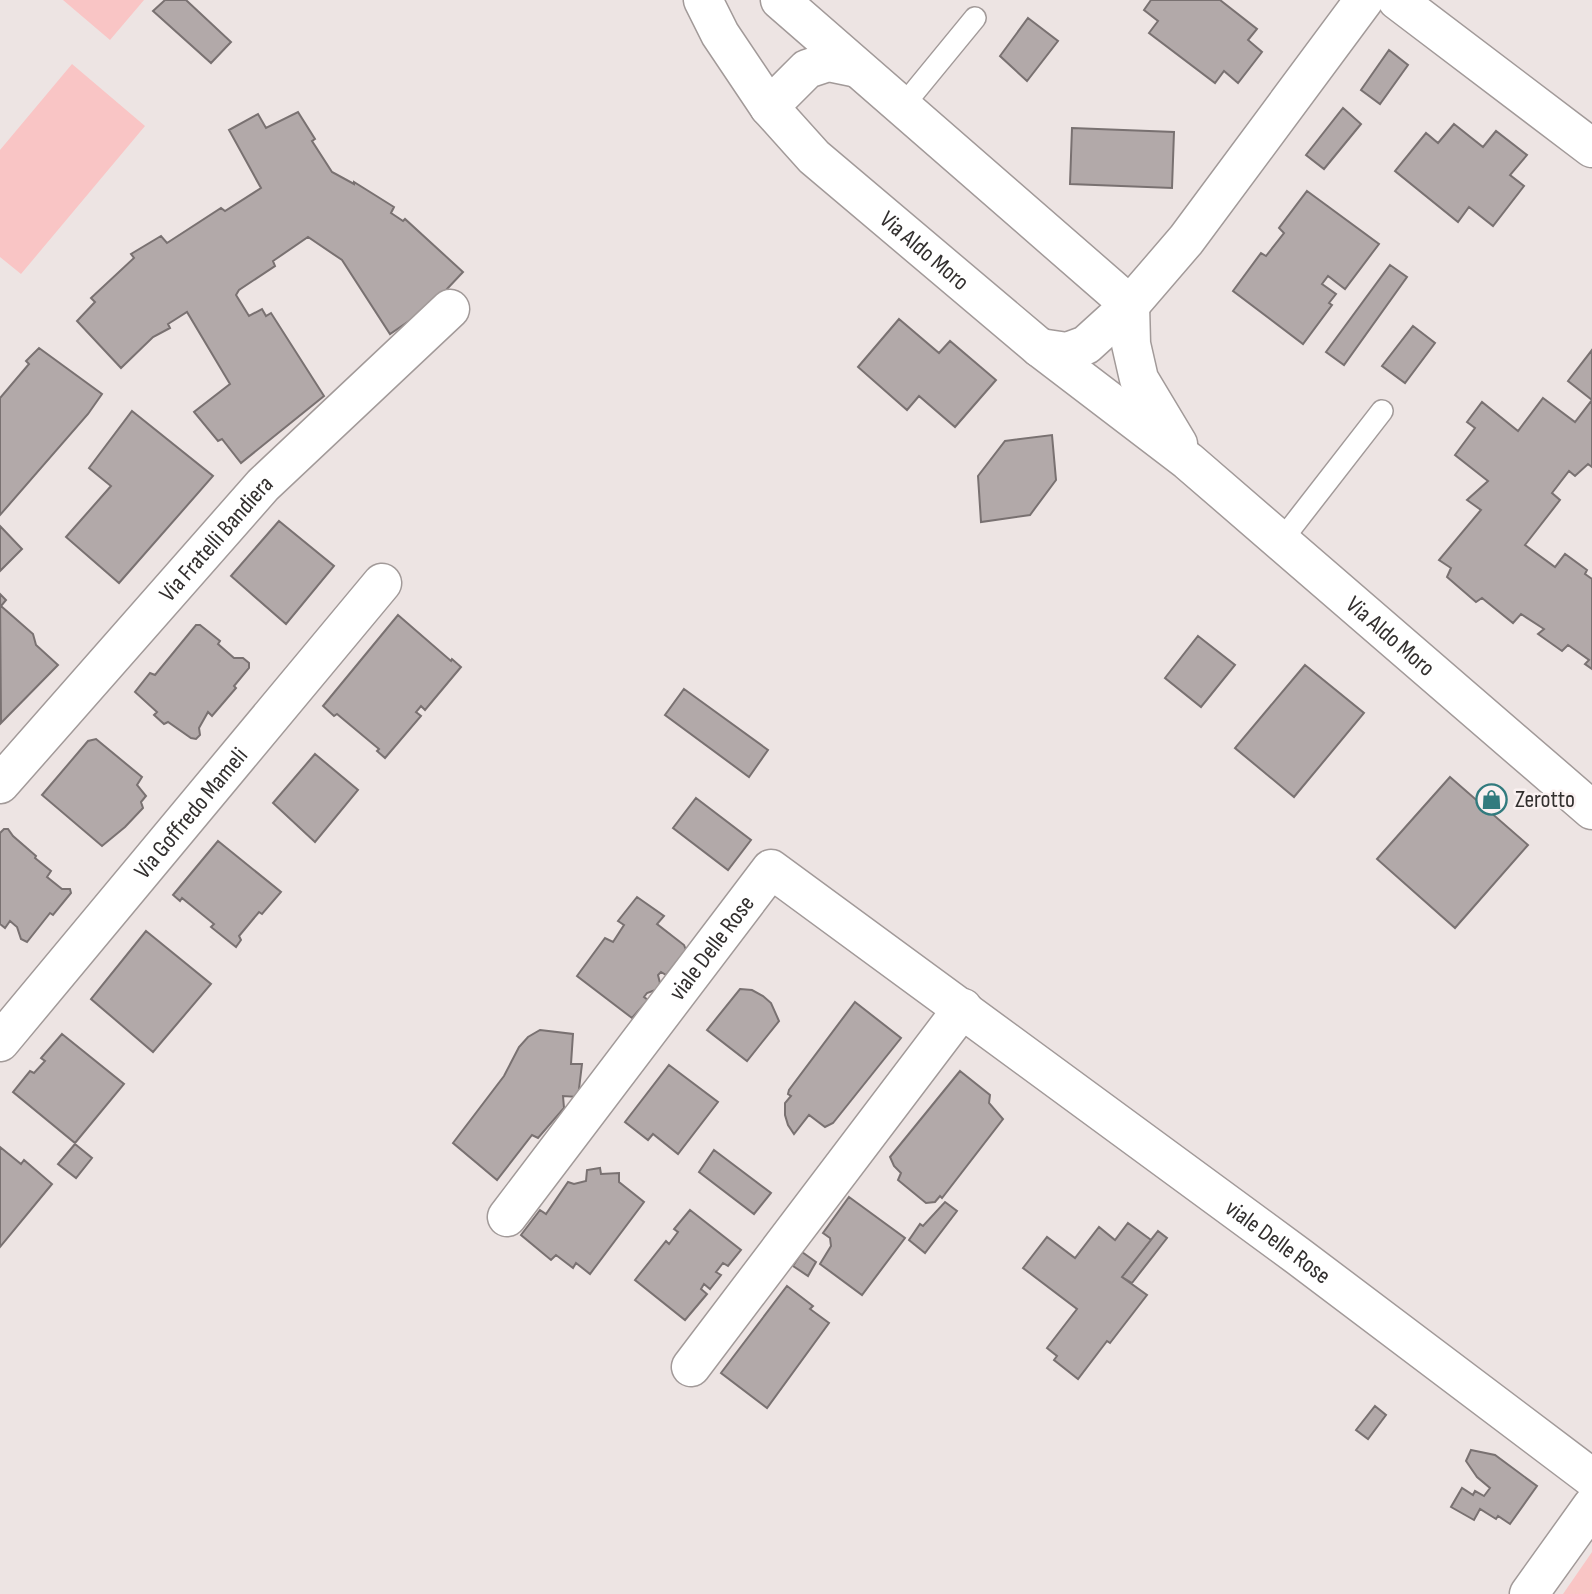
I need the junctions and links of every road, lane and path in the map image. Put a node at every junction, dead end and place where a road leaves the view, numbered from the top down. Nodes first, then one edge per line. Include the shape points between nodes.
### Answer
1 (703, 0) edge
2 (780, 0) edge
3 (1364, 0) edge
4 (1397, 0) edge
5 (975, 18) dead end
6 (857, 68) junction
7 (769, 107) junction
8 (902, 107) junction
9 (1592, 148) edge
10 (1130, 305) junction
11 (450, 309) dead end
12 (1040, 348) junction
13 (1382, 411) dead end
14 (1188, 461) junction
15 (1281, 541) junction
16 (382, 583) dead end
17 (0, 784) edge
18 (1592, 810) edge
19 (963, 1008) junction
20 (0, 1042) edge
21 (507, 1217) dead end
22 (691, 1367) dead end
23 (1592, 1478) edge
24 (1592, 1506) edge
25 (1529, 1594) edge

1 - 7 street, Via Aldo Moro
2 - 6 street
3 - 10 street via 1186,240
4 - 9 street
5 - 8 lane
6 - 7 street via 828,62 807,69
6 - 8 street
7 - 12 street, Via Aldo Moro via 814,157
8 - 10 street
10 - 12 street via 1086,345 1067,352
10 - 14 street, Via Aldo Moro via 1131,344 1139,379
11 - 17 street, Via Fratelli Bandiera via 263,485
12 - 14 street, Via Aldo Moro
13 - 15 lane
14 - 15 street, Via Aldo Moro
15 - 18 street, Via Aldo Moro
16 - 20 street, Via Goffredo Mameli
19 - 21 street, viale Delle Rose via 771,869
19 - 22 street
19 - 23 street, viale Delle Rose
24 - 25 street

